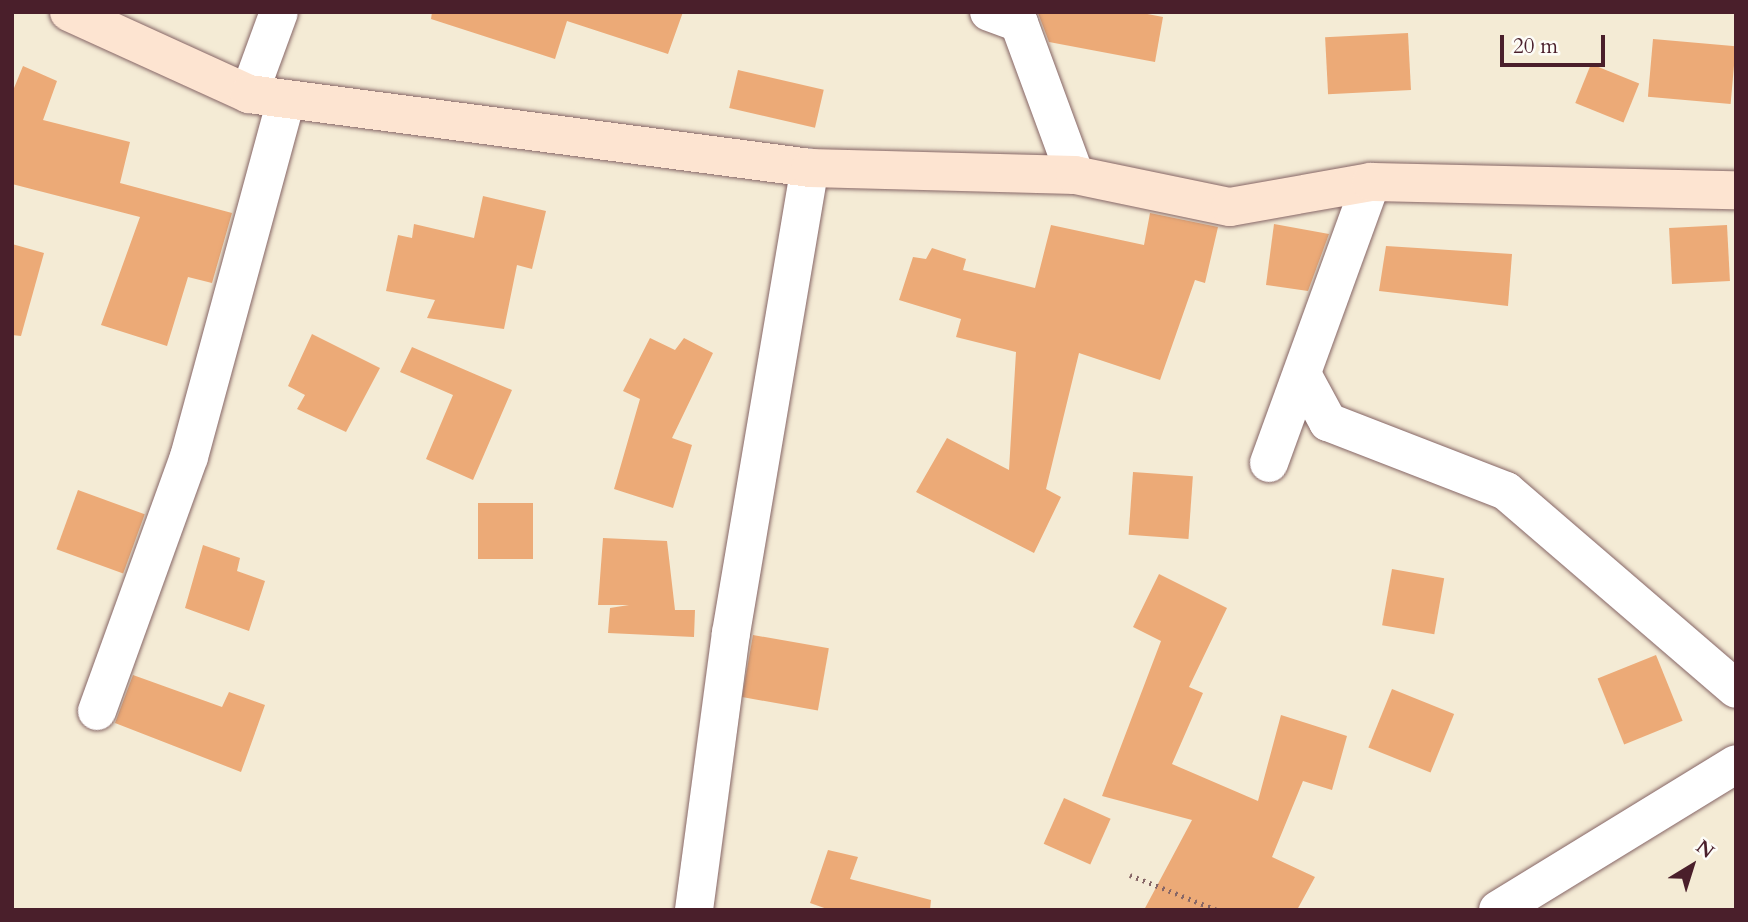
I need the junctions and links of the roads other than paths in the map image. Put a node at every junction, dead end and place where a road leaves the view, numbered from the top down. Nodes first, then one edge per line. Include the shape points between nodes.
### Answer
1 (69, 12) edge
2 (279, 12) edge
3 (989, 12) edge
4 (249, 94) junction
5 (286, 99) junction
6 (810, 168) junction
7 (1075, 175) junction
8 (1371, 182) junction
9 (1736, 190) edge
10 (1302, 374) junction
11 (1269, 463) dead end
12 (1736, 689) edge
13 (97, 711) dead end
14 (1736, 764) edge
15 (694, 910) edge
16 (1498, 910) edge

1 - 4 street
2 - 4 street
3 - 7 street via 1019,23
4 - 5 street
5 - 6 street
5 - 13 street via 189,457
6 - 7 street
6 - 15 street via 731,633
7 - 8 street via 1230,206
8 - 9 street
8 - 10 street
10 - 11 street
10 - 12 street via 1328,422 1506,491
14 - 16 street

